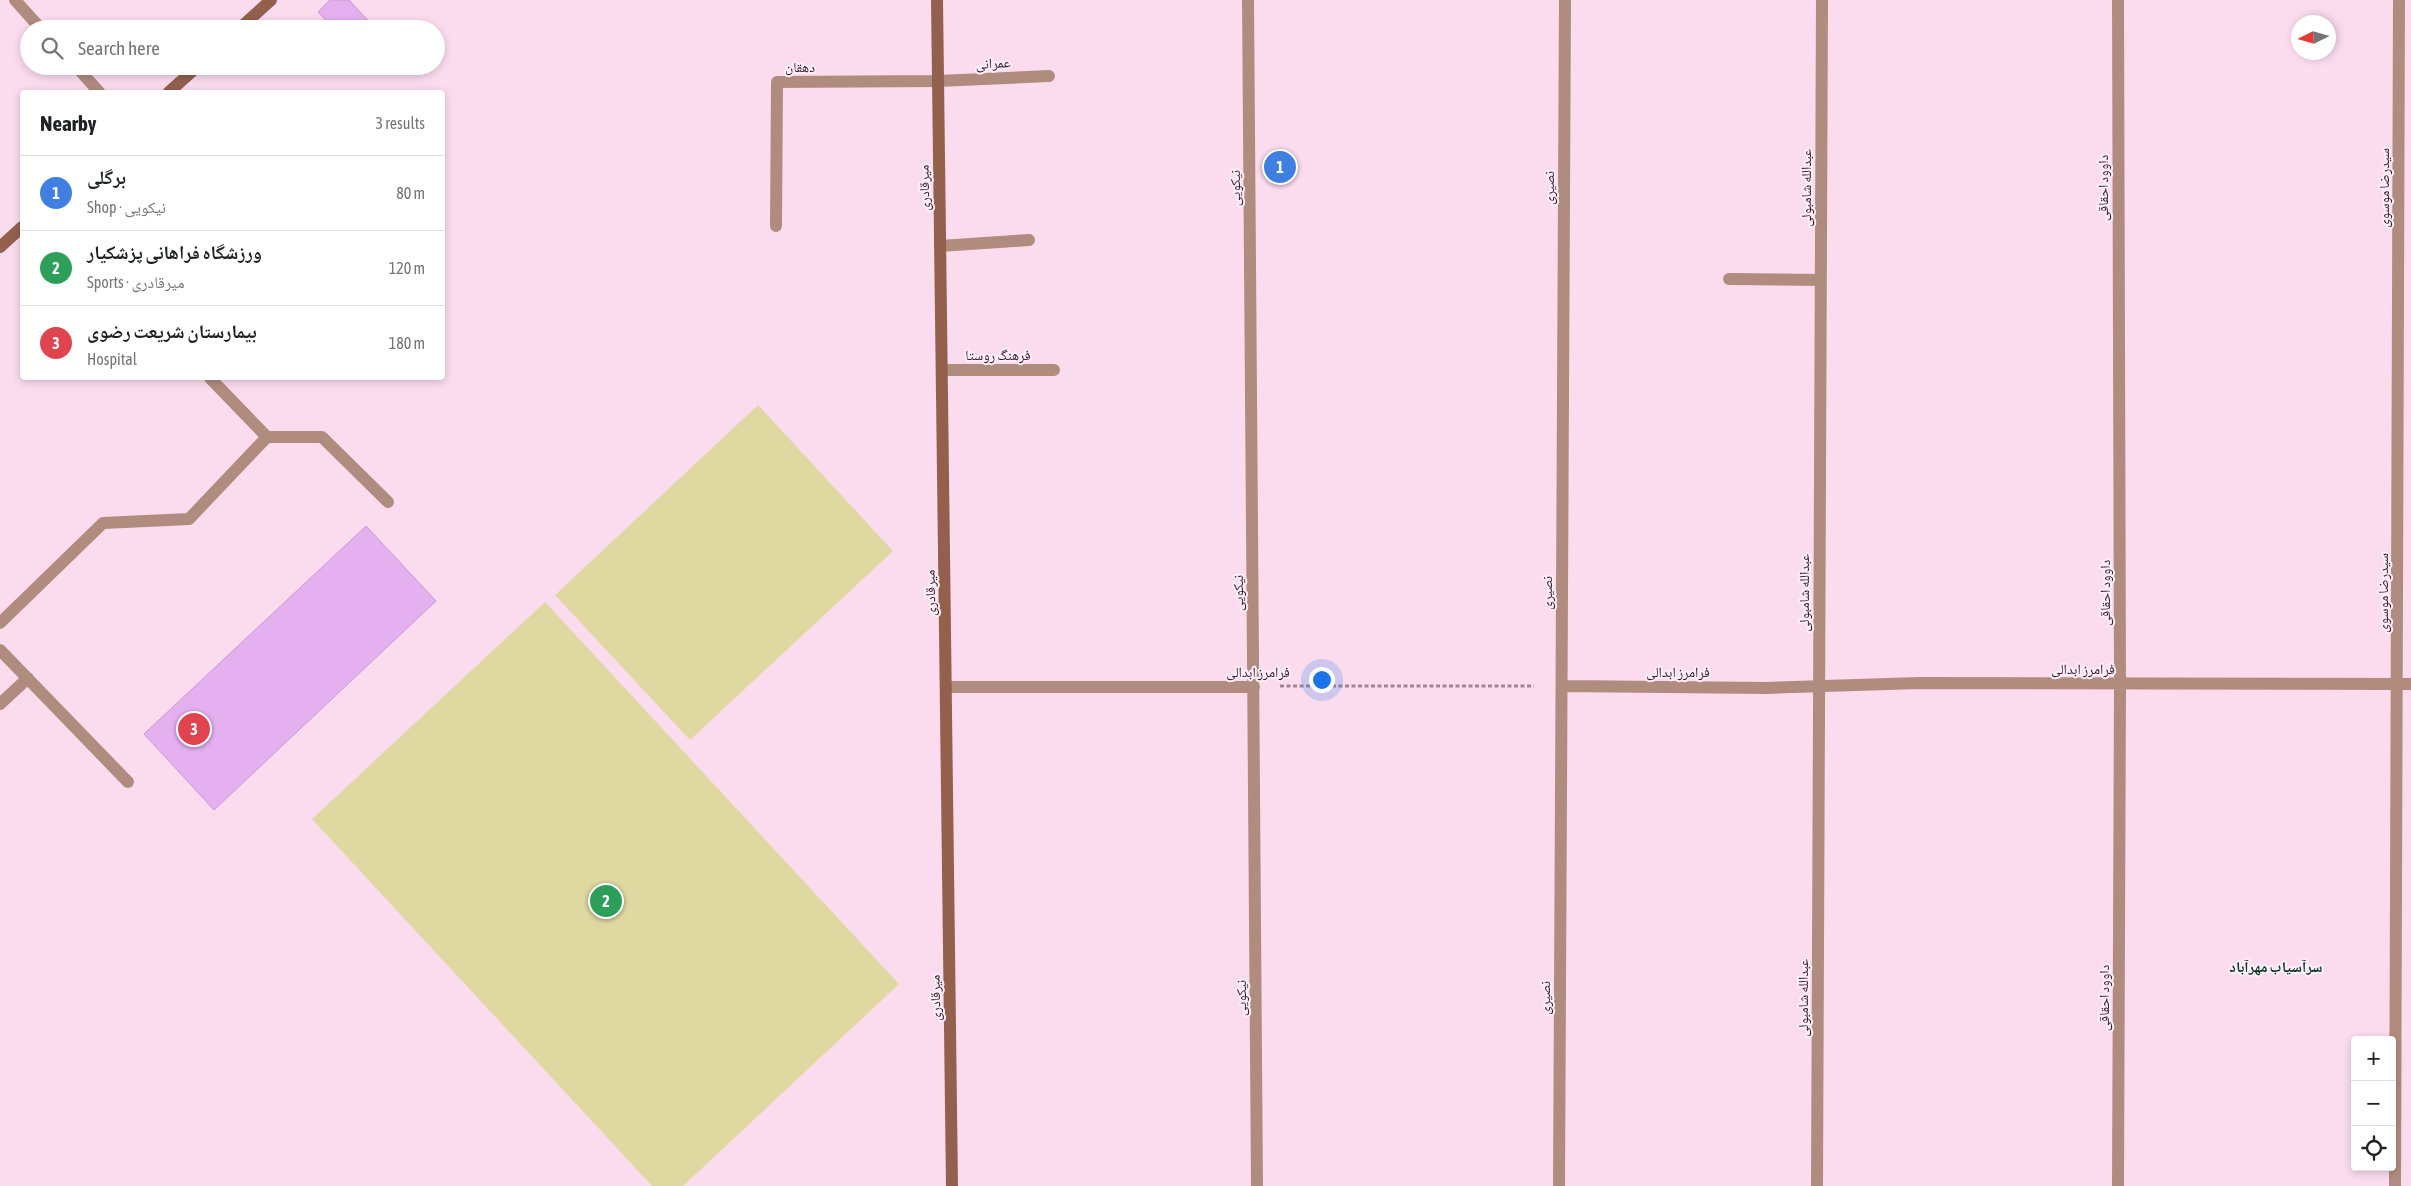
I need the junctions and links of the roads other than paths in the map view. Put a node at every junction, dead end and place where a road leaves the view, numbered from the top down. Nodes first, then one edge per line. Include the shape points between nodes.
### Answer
1 (15, 0) edge
2 (271, 0) edge
3 (937, 0) edge
4 (1248, 0) edge
5 (1565, 0) edge
6 (1822, 0) edge
7 (2118, 0) edge
8 (2400, 0) edge
9 (33, 20) edge
10 (249, 20) edge
11 (84, 75) edge
12 (188, 75) edge
13 (1049, 76) dead end
14 (938, 81) junction
15 (97, 90) edge
16 (171, 90) edge
17 (776, 226) dead end
18 (20, 229) edge
19 (1029, 240) dead end
20 (940, 246) junction
21 (0, 247) edge
22 (1729, 279) dead end
23 (1821, 280) junction
24 (942, 370) junction
25 (1054, 370) dead end
26 (212, 380) edge
27 (267, 437) junction
28 (388, 502) dead end
29 (0, 622) edge
30 (0, 650) edge
31 (28, 678) junction
32 (2397, 684) junction
33 (2411, 684) edge
34 (2120, 685) junction
35 (1254, 686) junction
36 (1562, 686) junction
37 (1819, 686) junction
38 (946, 688) junction
39 (0, 704) edge
40 (128, 782) dead end
41 (952, 1186) edge
42 (1258, 1186) edge
43 (1559, 1186) edge
44 (1817, 1186) edge
45 (2118, 1186) edge
46 (2395, 1186) edge

1 - 9 street
2 - 10 street
3 - 14 street, میرقادری
4 - 35 street, نیکویی
5 - 36 street, نصیری
6 - 23 street, عبدالله شامبولی
7 - 34 street, داوود احقاقی
8 - 32 street, سیدرضا موسوی
11 - 15 street
12 - 16 street
13 - 14 street, عمرانی
14 - 17 street, دهقان via 777,82
14 - 20 street, میرقادری
18 - 21 street
19 - 20 street
20 - 24 street, میرقادری
22 - 23 street
23 - 37 street, عبدالله شامبولی
24 - 25 street, فرهنگ روستا
24 - 38 street, میرقادری
26 - 27 street
27 - 28 street via 322,437
27 - 29 street via 189,518 103,523
30 - 31 street
31 - 39 street
31 - 40 street
32 - 33 street, فرامرز ابدالی
32 - 34 street, فرامرز ابدالی
32 - 46 street, سیدرضا موسوی
34 - 37 street, فرامرز ابدالی via 1919,683
34 - 45 street, داوود احقاقی
35 - 38 street, فرامرز ابدالی
35 - 42 street, نیکویی
36 - 37 street, فرامرز ابدالی
36 - 43 street, نصیری
37 - 44 street, عبدالله شامبولی
38 - 41 street, میرقادری

